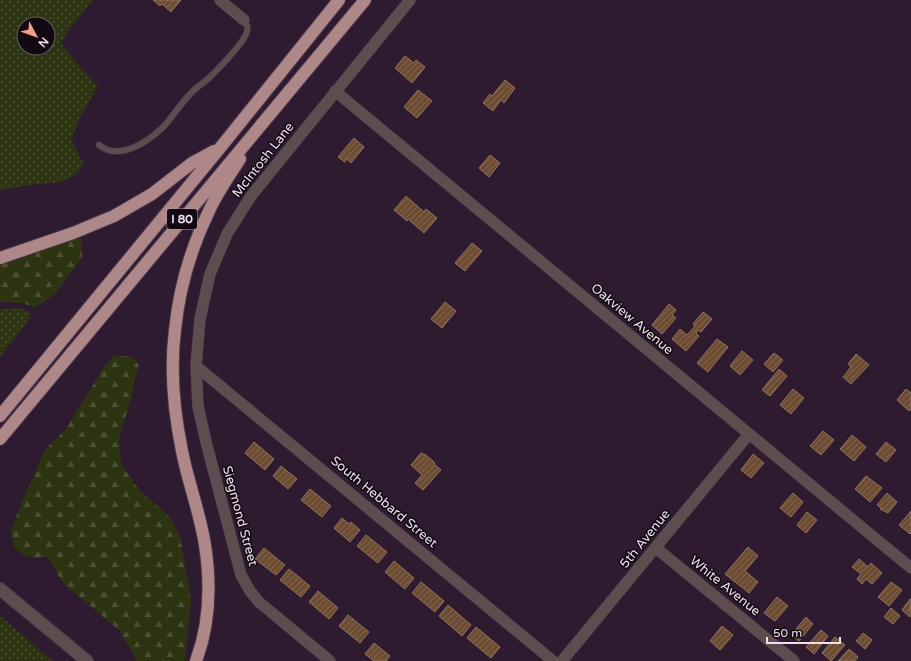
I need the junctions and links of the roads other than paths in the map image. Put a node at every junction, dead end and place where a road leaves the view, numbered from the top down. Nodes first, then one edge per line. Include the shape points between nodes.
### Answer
1 (220, 0) edge
2 (339, 0) edge
3 (365, 0) edge
4 (410, 0) edge
5 (244, 20) joint
6 (335, 91) junction
7 (264, 120) junction
8 (99, 145) dead end
9 (220, 148) junction
10 (0, 258) edge
11 (196, 366) junction
12 (0, 416) edge
13 (749, 434) junction
14 (0, 439) edge
15 (656, 548) junction
16 (911, 568) edge
17 (0, 589) edge
18 (87, 661) edge
19 (196, 661) edge
20 (330, 661) edge
21 (553, 661) edge
22 (562, 661) edge
23 (794, 661) edge

1 - 5 street
2 - 9 highway, I 80
3 - 7 highway, I 80
4 - 6 street, McIntosh Lane
5 - 8 lane via 248,26 241,43 211,76 194,90 162,129 129,150 115,151
6 - 11 street, McIntosh Lane via 250,196 227,234 210,274 200,318
6 - 13 street, Oakview Avenue
7 - 14 highway, I 80
7 - 19 highway via 209,210 184,281 174,330 173,371 176,410 182,450 205,544 209,586 208,615
9 - 10 highway via 192,163 152,194 114,216
9 - 12 highway, I 80
11 - 20 street, Siegmond Street via 198,406 241,575 259,602
11 - 21 street, South Hebbard Street
13 - 15 street, 5th Avenue
13 - 16 street, Oakview Avenue
15 - 22 street, 5th Avenue
15 - 23 street, White Avenue
17 - 18 street

